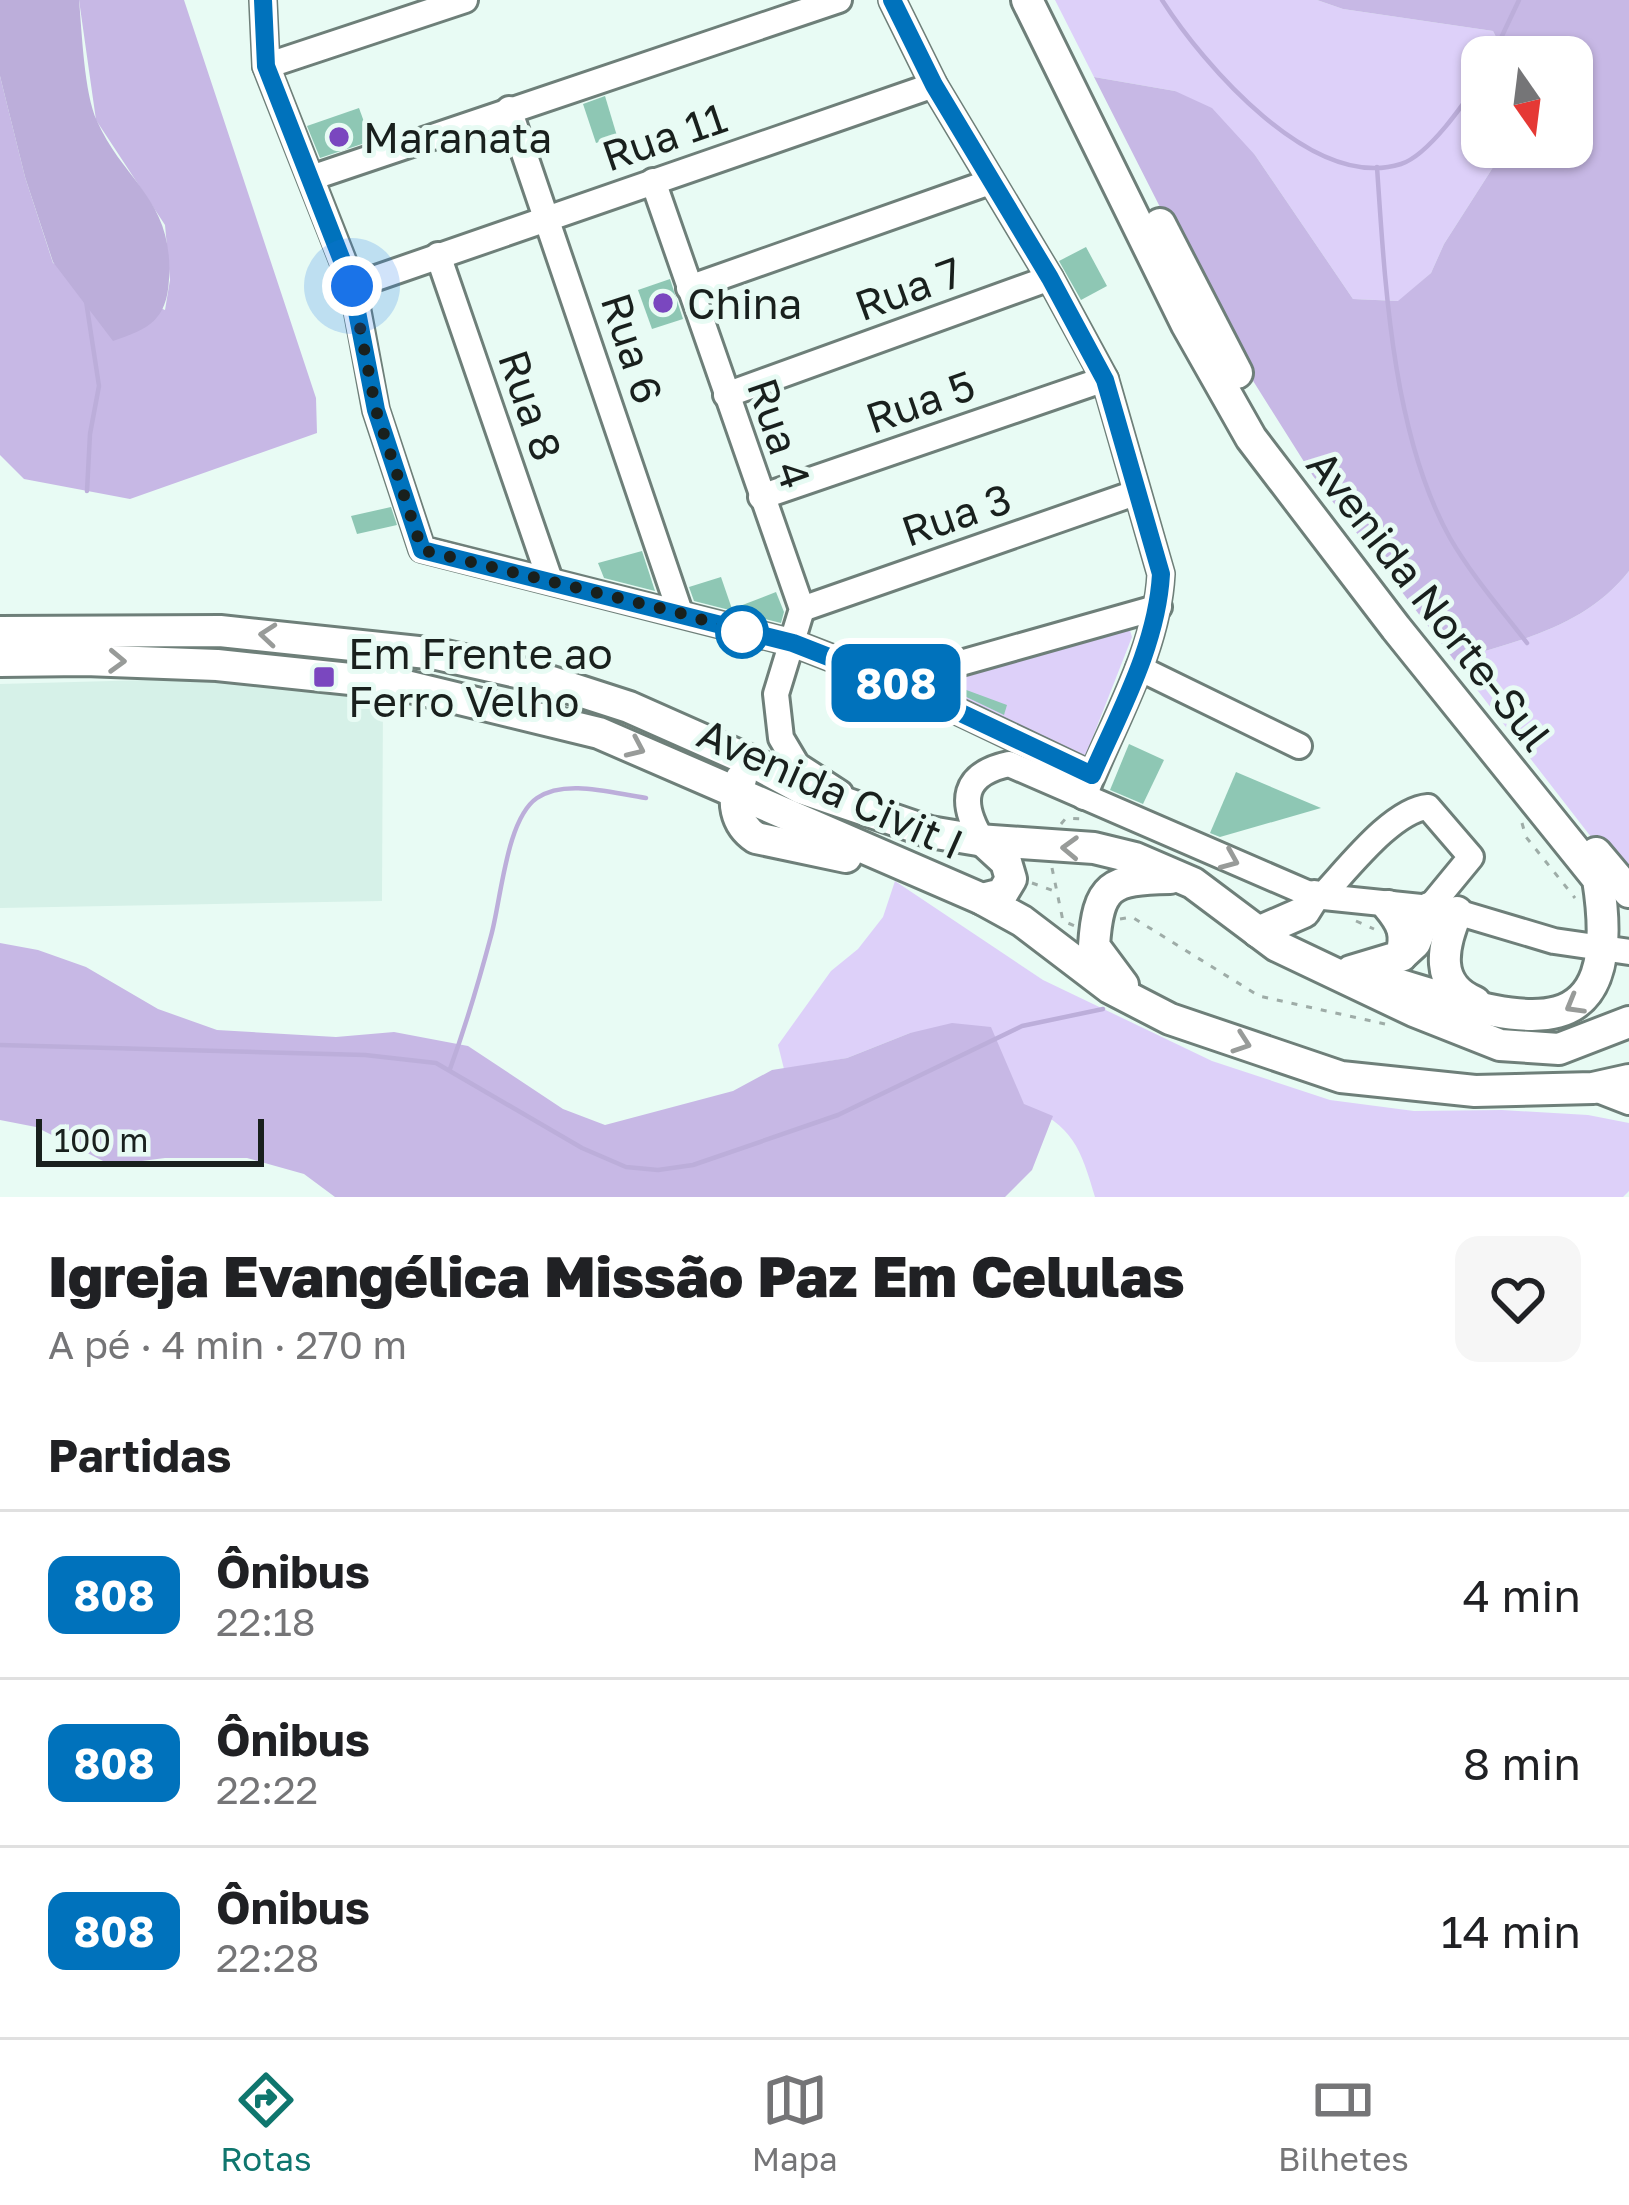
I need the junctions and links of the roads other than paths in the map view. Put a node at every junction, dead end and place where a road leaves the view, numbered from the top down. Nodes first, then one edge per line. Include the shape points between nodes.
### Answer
1 (263, 0) edge
2 (465, 0) edge
3 (839, 0) edge
4 (892, 0) edge
5 (1027, 0) edge
6 (1044, 0) edge
7 (266, 66) junction
8 (934, 85) junction
9 (509, 109) junction
10 (311, 178) junction
11 (653, 181) junction
12 (990, 182) junction
13 (548, 217) junction
14 (438, 255) junction
15 (1050, 278) junction
16 (352, 286) junction
17 (689, 288) junction
18 (1105, 380) junction
19 (726, 395) junction
20 (1136, 493) junction
21 (761, 497) junction
22 (550, 580) junction
23 (1160, 607) junction
24 (802, 609) junction
25 (680, 613) junction
26 (0, 632) edge
27 (793, 643) junction
28 (0, 662) edge
29 (1138, 668) junction
30 (908, 688) junction
31 (776, 718) junction
32 (1299, 746) dead end
33 (753, 762) junction
34 (1088, 786) junction
35 (802, 788) junction
36 (736, 793) junction
37 (866, 811) junction
38 (982, 840) junction
39 (1181, 878) junction
40 (1629, 892) edge
41 (1318, 896) junction
42 (982, 899) junction
43 (1388, 906) junction
44 (1443, 910) junction
45 (1258, 932) junction
46 (1616, 949) edge
47 (1401, 956) junction
48 (1317, 962) junction
49 (1349, 971) junction
50 (1133, 1000) junction
51 (1491, 1010) junction
52 (1629, 1022) edge
53 (1629, 1080) edge
54 (1593, 1088) junction
55 (1629, 1102) edge

1 - 7 street
2 - 7 street
3 - 9 street
4 - 8 street
5 - 46 main road, Avenida Norte-Sul via 1251,438 1598,879
6 - 40 main road, Avenida Norte-Sul via 1280,446
7 - 10 street
8 - 11 street, Rua 11
8 - 12 street
9 - 10 street
9 - 13 street, Rua 6
10 - 16 street
11 - 13 street, Rua 11
11 - 17 street, Rua 4
12 - 15 street
12 - 17 street
13 - 14 street, Rua 11
13 - 25 street, Rua 6
14 - 16 street, Rua 11
14 - 22 street, Rua 8
15 - 18 street
15 - 19 street, Rua 7
16 - 22 street via 376,410 422,550
17 - 19 street, Rua 4
18 - 20 street
18 - 21 street, Rua 5
19 - 21 street, Rua 4
20 - 23 street via 1161,574
20 - 24 street, Rua 3
21 - 24 street, Rua 4
22 - 25 street
23 - 29 street
23 - 30 street via 943,668
24 - 27 street
25 - 27 street
33 -> 26 main road, Avenida Civit I via 629,707 437,654 220,631
27 - 30 street
27 - 31 street
28 -> 36 main road, Avenida Civit I via 217,665 398,684 599,733
29 - 32 street
29 - 34 street
30 - 34 street
31 - 33 street
31 - 37 street via 797,765
33 - 35 main road, Avenida Civit I
34 - 38 street via 1009,764 986,769 970,784 968,804
34 -> 41 street
35 - 36 main road via 746,776
35 - 37 main road, Avenida Civit I
36 - 42 main road, Avenida Civit I
37 - 38 main road, Avenida Civit I
39 -> 38 main road, Avenida Civit I via 1094,848
38 - 42 main road via 1006,862 1011,879 1002,894
39 - 45 main road, Avenida Civit I
39 - 50 main road via 1132,879 1107,889 1096,909 1094,946
41 - 43 street
41 - 44 street via 1390,825 1428,806 1471,857
41 - 45 main road
42 - 50 main road, Avenida Civit I
43 - 44 street
43 - 47 main road via 1406,937
44 - 46 street
44 - 47 main road
44 - 51 main road via 1448,984
45 - 48 main road, Avenida Civit I
46 -> 51 main road, Avenida Norte-Sul via 1581,1006 1552,1017
47 - 49 main road
48 - 49 main road, Avenida Norte-Sul
48 - 52 main road via 1500,1045 1571,1047
49 - 51 main road, Avenida Norte-Sul
50 -> 54 main road, Avenida Civit I via 1341,1077 1475,1091
53 - 54 main road, Avenida Civit I
54 - 55 street

